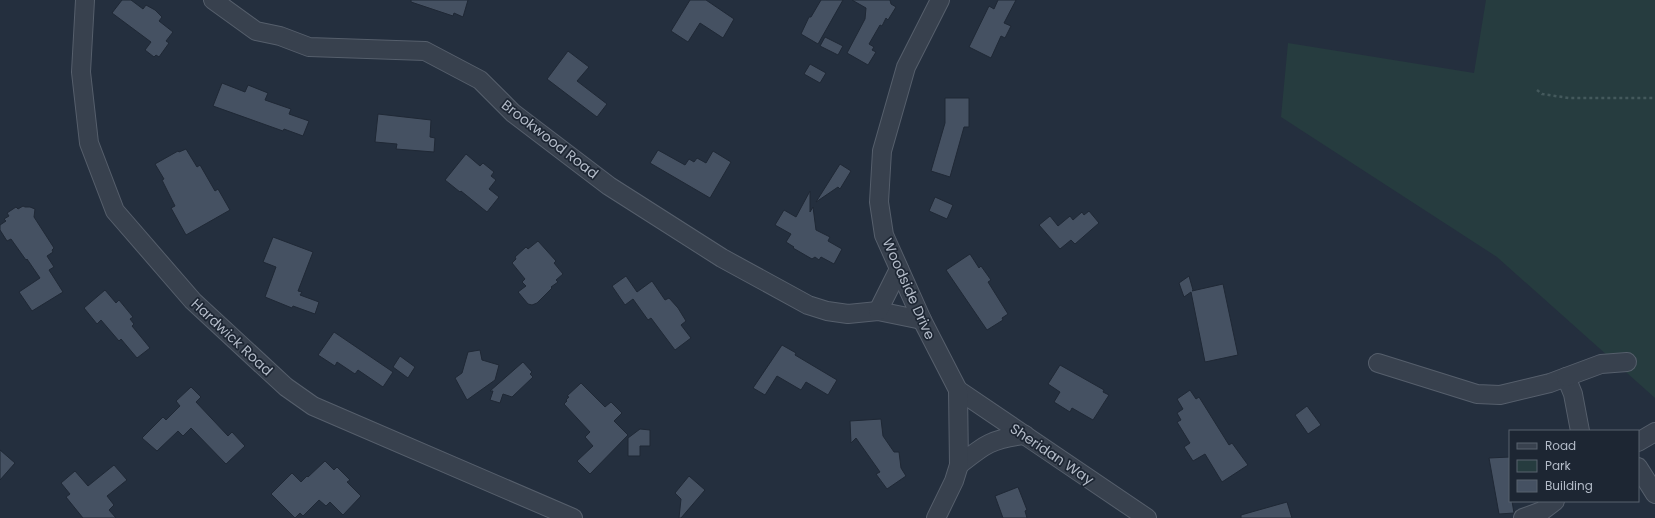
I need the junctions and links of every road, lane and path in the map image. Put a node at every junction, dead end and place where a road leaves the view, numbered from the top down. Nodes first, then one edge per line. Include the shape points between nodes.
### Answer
1 (85, 0) edge
2 (213, 0) edge
3 (940, 0) edge
4 (1536, 90) dead end
5 (1655, 98) edge
6 (899, 269) junction
7 (878, 311) junction
8 (922, 320) junction
9 (1627, 362) dead end
10 (1378, 363) dead end
11 (1566, 377) junction
12 (958, 390) junction
13 (1580, 430) edge
14 (1655, 432) edge
15 (1025, 436) junction
16 (1639, 441) edge
17 (959, 465) junction
18 (1639, 469) edge
19 (1655, 494) edge
20 (1554, 502) edge
21 (573, 518) edge
22 (936, 518) edge
23 (1147, 518) edge
24 (1523, 518) edge

1 - 21 street, Hardwick Road via 81,72 89,143 115,212 193,301 286,387 313,406
2 - 7 street, Brookwood Road via 256,31 309,46 425,52 480,80 513,113 609,186 722,258 808,305 848,314
3 - 6 street, Woodside Drive via 906,67 882,151 880,209 884,235
4 - 5 path via 1542,94 1569,98
6 - 7 street
6 - 8 street, Woodside Drive
7 - 8 street, Brookwood Road
8 - 12 street, Woodside Drive
9 - 11 street via 1601,364
10 - 11 street via 1477,394 1500,395
11 - 13 street via 1573,394
12 - 15 street, Sheridan Way
12 - 17 street, Woodside Drive
14 - 16 street
15 - 17 street via 1005,437 982,447
15 - 23 street, Sheridan Way
17 - 22 street, Woodside Drive
18 - 19 street
20 - 24 street via 1542,511

